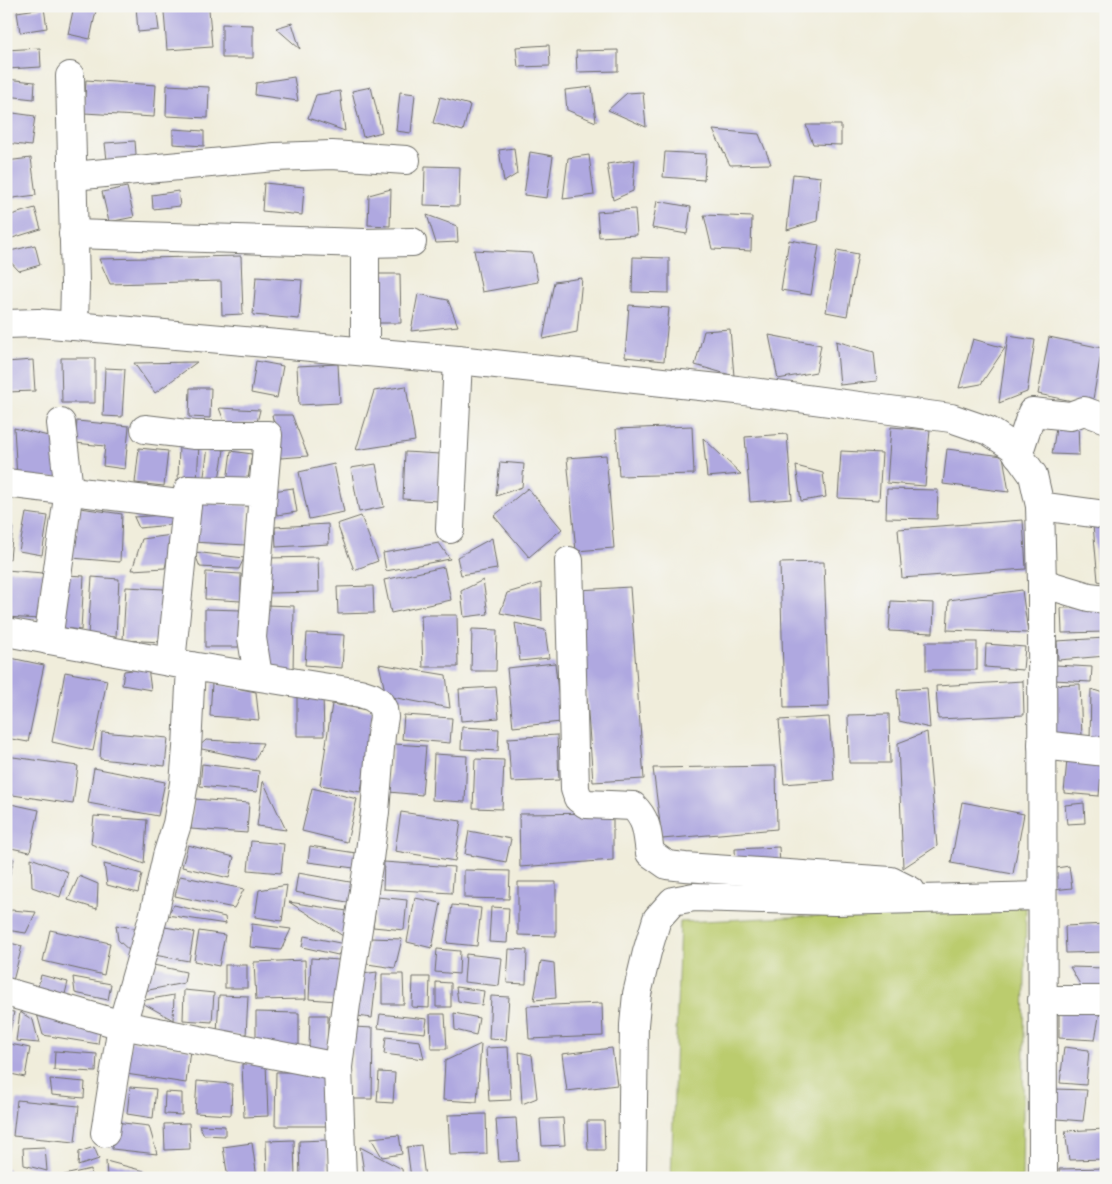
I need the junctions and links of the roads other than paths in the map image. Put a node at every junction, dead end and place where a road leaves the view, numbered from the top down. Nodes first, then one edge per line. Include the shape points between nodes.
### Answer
1 (70, 76) dead end
2 (406, 160) dead end
3 (73, 176) junction
4 (73, 234) junction
5 (412, 242) dead end
6 (365, 243) junction
7 (6, 324) edge
8 (74, 326) junction
9 (365, 352) junction
10 (458, 360) junction
11 (1106, 419) edge
12 (61, 423) dead end
13 (145, 429) dead end
14 (1018, 455) junction
15 (6, 483) edge
16 (69, 490) junction
17 (263, 492) junction
18 (187, 505) junction
19 (1040, 506) junction
20 (1106, 515) edge
21 (450, 529) dead end
22 (569, 561) dead end
23 (1042, 583) junction
24 (1106, 599) edge
25 (6, 632) edge
26 (48, 640) junction
27 (181, 664) junction
28 (258, 676) junction
29 (1042, 745) junction
30 (1106, 752) edge
31 (1042, 896) junction
32 (920, 899) junction
33 (6, 992) edge
34 (1042, 1000) junction
35 (1106, 1000) edge
36 (122, 1025) junction
37 (338, 1067) junction
38 (105, 1134) dead end
39 (342, 1178) edge
40 (632, 1178) edge
41 (1043, 1178) edge

1 - 3 street
2 - 3 street via 332,155 275,157
3 - 4 street
4 - 6 street
4 - 8 street
5 - 6 street
6 - 9 street
7 - 8 street
8 - 9 street
9 - 10 street
10 - 14 street via 737,390 951,418 989,431 1013,447
10 - 21 street
11 - 14 street via 1084,411 1070,416 1032,412
12 - 16 street
13 - 17 street via 195,435 268,435
14 - 19 street via 1034,475
15 - 16 street
16 - 18 street
16 - 26 street
17 - 18 street via 188,490
17 - 28 street via 252,638
18 - 27 street
19 - 20 street
19 - 23 street
22 - 32 street via 575,789 578,798 586,804 633,806 646,826 650,853 667,865 891,881
23 - 24 street
23 - 29 street
25 - 26 street
26 - 27 street
27 - 28 street
27 - 36 street via 187,748 184,783 154,914
28 - 37 street via 372,696 383,709 376,812
29 - 30 street
29 - 31 street
31 - 32 street
31 - 34 street
32 - 40 street via 694,897 673,901 657,919 637,994
33 - 36 street
34 - 35 street
34 - 41 street
36 - 37 street
36 - 38 street
37 - 39 street

